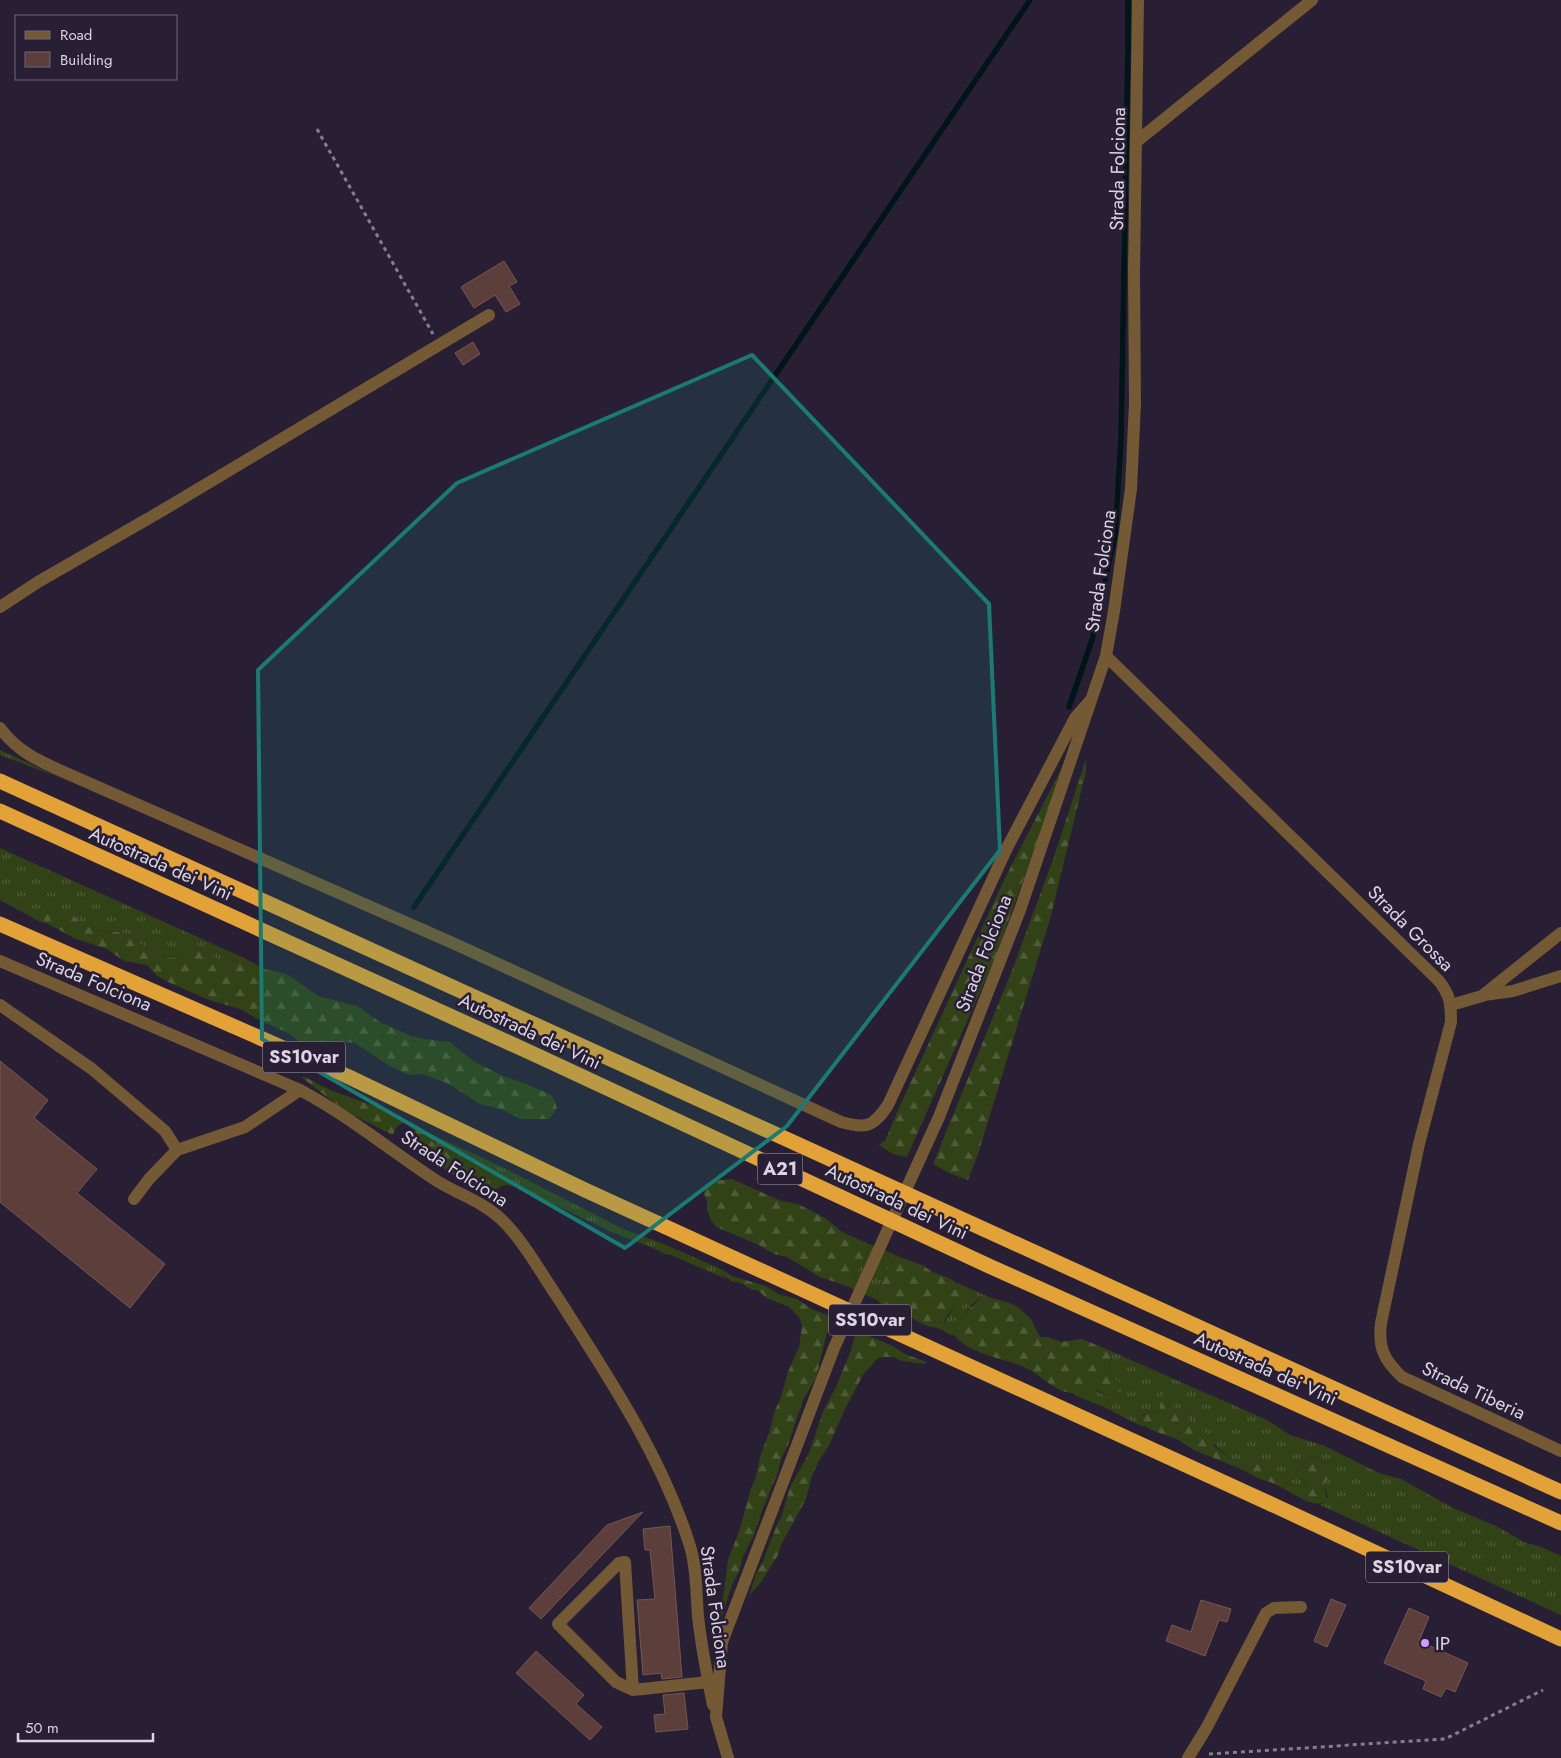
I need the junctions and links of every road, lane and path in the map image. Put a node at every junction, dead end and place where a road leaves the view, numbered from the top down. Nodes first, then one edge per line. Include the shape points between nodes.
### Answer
1 (1138, 0) edge
2 (1312, 0) edge
3 (317, 130) dead end
4 (1136, 142) junction
5 (489, 315) dead end
6 (434, 348) junction
7 (0, 607) edge
8 (1106, 656) junction
9 (1093, 697) junction
10 (0, 728) edge
11 (0, 781) edge
12 (0, 812) edge
13 (0, 924) edge
14 (1561, 933) edge
15 (0, 961) edge
16 (1561, 976) edge
17 (1482, 996) junction
18 (0, 1005) edge
19 (1451, 1006) junction
20 (300, 1090) junction
21 (177, 1150) junction
22 (134, 1199) dead end
23 (1382, 1351) joint
24 (1561, 1451) edge
25 (1561, 1492) edge
26 (1561, 1523) edge
27 (1301, 1607) dead end
28 (1561, 1639) edge
29 (708, 1682) junction
30 (633, 1690) junction
31 (1543, 1690) dead end
32 (716, 1717) junction
33 (1190, 1757) edge
34 (728, 1758) edge

1 - 4 street, Strada Folciona
2 - 4 street
3 - 6 path via 435,338
4 - 8 street, Strada Folciona via 1135,403 1130,489
5 - 6 street
6 - 7 street
8 - 9 street, Strada Folciona
8 - 19 street, Strada Grossa via 1439,980 1447,990
9 - 10 street via 1075,718 1007,848 888,1105 879,1118 868,1126 858,1127 31,757 10,741
9 - 32 street, Strada Folciona via 1020,910 939,1117 834,1348 722,1642
11 - 25 highway, Autostrada dei Vini / A21
12 - 26 highway, Autostrada dei Vini / A21 via 547,1060 989,1266
13 - 28 highway, SS10var via 347,1076 585,1190
14 - 17 street
15 - 20 street, Strada Folciona
16 - 17 street via 1513,991
17 - 19 street
18 - 21 street via 92,1069 165,1131
19 - 23 street, Strada Grossa via 1451,1022 1419,1144 1381,1323
20 - 21 street via 245,1126
20 - 29 street, Strada Folciona via 437,1180 487,1208 501,1219 537,1267 621,1400 679,1517 695,1575
21 - 22 street
23 - 24 street, Strada Tiberia via 1390,1366 1402,1377
27 - 33 street via 1274,1608 1266,1613
29 - 30 street
29 - 32 street, Strada Folciona
30 - 30 street via 616,1682 558,1624 619,1564 625,1562
31 - 33 path via 1446,1739
32 - 34 street, Strada Folciona

